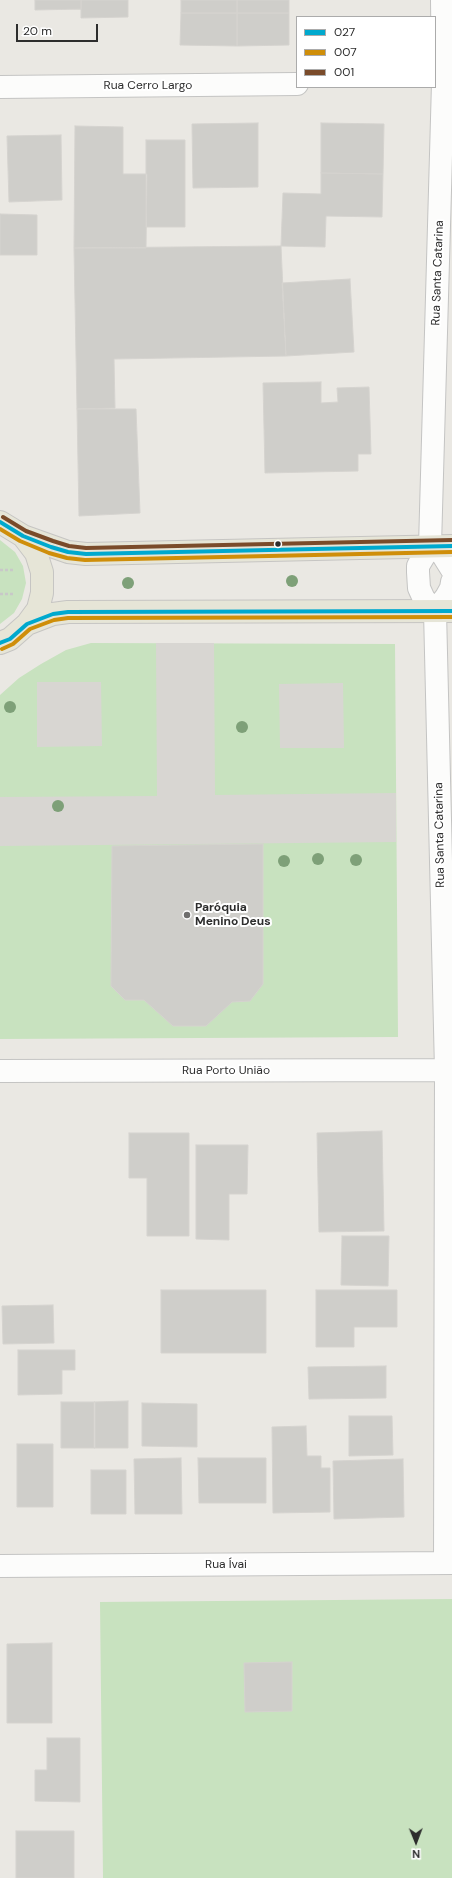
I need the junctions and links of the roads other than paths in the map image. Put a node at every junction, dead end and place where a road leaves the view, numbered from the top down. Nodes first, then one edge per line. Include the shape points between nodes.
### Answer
1 (442, 0) edge
2 (443, 83) edge
3 (296, 84) edge
4 (0, 87) edge
5 (0, 522) edge
6 (23, 536) junction
7 (430, 546) junction
8 (452, 546) edge
9 (452, 570) edge
10 (452, 582) edge
11 (444, 611) edge
12 (27, 624) junction
13 (0, 642) edge
14 (449, 1070) edge
15 (0, 1071) edge
16 (449, 1563) edge
17 (0, 1566) edge

1 - 2 street, Rua Santa Catarina
2 - 7 street, Rua Santa Catarina
3 - 4 street, Rua Cerro Largo
5 - 6 main road
6 - 7 main road via 68,552 86,554
6 - 12 main road via 36,553 42,572 42,593 38,609
7 - 8 main road
7 - 9 street via 442,554
7 - 11 street, Rua Santa Catarina via 418,566 419,588 424,599
10 - 11 street
11 - 12 main road via 68,612 53,614
11 - 14 street, Rua Santa Catarina
12 - 13 main road via 10,639
14 - 15 street, Rua Porto União
14 - 16 street, Rua Santa Catarina
16 - 17 street, Rua Ívai

